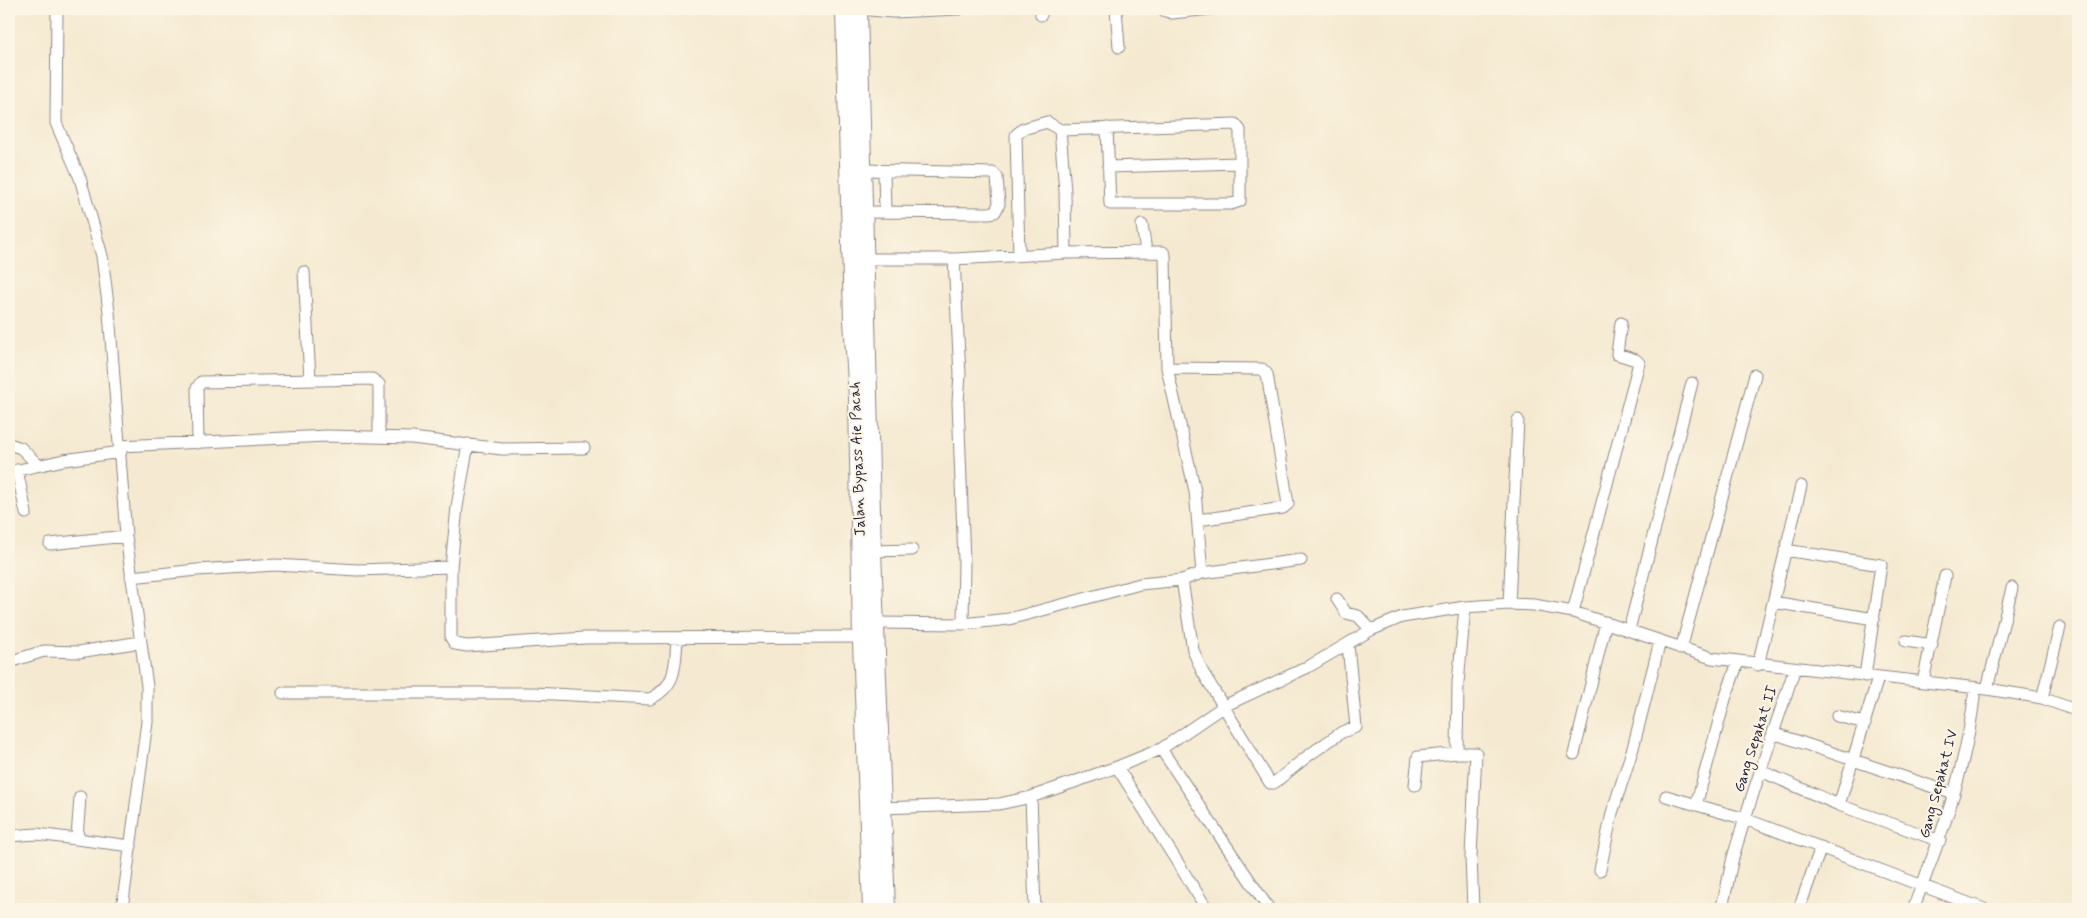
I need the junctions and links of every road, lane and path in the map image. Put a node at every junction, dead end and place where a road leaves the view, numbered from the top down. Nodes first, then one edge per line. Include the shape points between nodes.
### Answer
1 (57, 9) edge
2 (844, 9) edge
3 (859, 9) edge
4 (959, 9) edge
5 (1116, 9) edge
6 (1160, 9) edge
7 (1210, 9) edge
8 (1119, 48) dead end
9 (1107, 128) junction
10 (1060, 130) junction
11 (1239, 163) junction
12 (1108, 167) junction
13 (863, 170) junction
14 (884, 171) junction
15 (864, 212) junction
16 (885, 212) junction
17 (1142, 225) dead end
18 (1146, 251) junction
19 (1066, 253) junction
20 (1019, 255) junction
21 (866, 259) junction
22 (954, 259) junction
23 (304, 272) dead end
24 (1621, 323) dead end
25 (1167, 368) junction
26 (1755, 375) dead end
27 (310, 379) junction
28 (1692, 383) dead end
29 (1518, 420) dead end
30 (379, 437) junction
31 (9, 444) edge
32 (198, 444) junction
33 (468, 444) junction
34 (584, 448) dead end
35 (121, 449) junction
36 (38, 465) junction
37 (13, 471) edge
38 (1800, 486) dead end
39 (866, 509) junction
40 (26, 513) dead end
41 (1198, 520) junction
42 (126, 536) junction
43 (50, 544) dead end
44 (912, 550) dead end
45 (1785, 550) junction
46 (873, 551) junction
47 (1301, 560) dead end
48 (451, 567) junction
49 (1202, 573) junction
50 (1945, 576) dead end
51 (131, 577) junction
52 (1182, 580) junction
53 (2012, 588) dead end
54 (1337, 599) dead end
55 (1773, 602) junction
56 (1509, 604) junction
57 (1465, 607) junction
58 (1572, 612) junction
59 (1874, 618) junction
60 (1606, 622) junction
61 (875, 623) junction
62 (963, 624) junction
63 (2060, 627) dead end
64 (1371, 630) junction
65 (1630, 630) junction
66 (861, 637) junction
67 (677, 639) junction
68 (1660, 641) junction
69 (1906, 641) dead end
70 (140, 642) junction
71 (1348, 645) junction
72 (1932, 645) junction
73 (1680, 649) junction
74 (9, 662) edge
75 (1738, 662) junction
76 (1758, 664) junction
77 (1795, 668) junction
78 (1865, 676) junction
79 (1878, 678) junction
80 (1923, 682) junction
81 (1981, 688) junction
82 (283, 693) dead end
83 (2042, 698) junction
84 (1224, 706) junction
85 (2078, 711) edge
86 (1837, 716) dead end
87 (1865, 723) junction
88 (1773, 733) junction
89 (1161, 749) junction
90 (1457, 753) junction
91 (1574, 754) dead end
92 (1852, 760) junction
93 (1117, 767) junction
94 (1761, 771) junction
95 (1415, 785) dead end
96 (1954, 794) junction
97 (1666, 796) dead end
98 (80, 797) dead end
99 (1031, 797) junction
100 (1696, 805) junction
101 (1840, 805) junction
102 (881, 808) junction
103 (1745, 819) junction
104 (9, 836) edge
105 (77, 838) junction
106 (1940, 841) junction
107 (131, 846) junction
108 (1821, 847) junction
109 (1600, 870) dead end
110 (1922, 886) junction
111 (1967, 907) edge
112 (122, 909) edge
113 (871, 909) edge
114 (886, 909) edge
115 (1035, 909) edge
116 (1207, 909) edge
117 (1268, 909) edge
118 (1473, 909) edge
119 (1721, 909) edge
120 (1799, 909) edge
121 (1913, 909) edge
122 (1984, 909) edge

1 - 35 street via 56,123 80,178 102,256
2 - 39 highway, Jalan Bypass Aie Pacah
3 - 4 street via 893,12
3 - 13 highway
5 - 8 street
6 - 7 street via 1172,13
9 - 10 street
9 - 11 street via 1234,124 1240,130
9 - 12 street
10 - 19 street
10 - 20 street via 1047,122 1022,129 1016,135
11 - 12 street
11 - 12 street via 1240,200 1231,204 1110,204
13 - 14 street
13 - 15 highway
14 - 16 street
14 - 16 street via 992,173 997,177 998,204 995,212 989,213
15 - 16 street
15 - 21 highway
17 - 18 street
18 - 19 street
18 - 25 street via 1161,251 1165,255
19 - 20 street
20 - 22 street
21 - 22 street
21 - 39 highway
22 - 62 street via 960,375
23 - 27 street
24 - 58 street via 1617,354 1639,363
25 - 41 street via 1195,491
25 - 41 street via 1262,369 1267,374 1288,504 1283,508
26 - 73 street
27 - 30 street via 367,378 376,381 379,390
27 - 32 street via 200,382 197,388
28 - 65 street
29 - 56 street
30 - 32 street via 327,436
30 - 33 street
31 - 36 street via 21,448
32 - 35 street
33 - 34 street via 502,449
33 - 48 street
35 - 36 street
35 - 42 street
36 - 37 street
37 - 40 street
38 - 45 street
39 - 46 highway
39 - 66 highway, Jalan Bypass Aie Pacah
41 - 49 street
42 - 43 street
42 - 51 street
44 - 46 street
45 - 55 street
45 - 59 street via 1880,564
46 - 61 highway
47 - 49 street
48 - 51 street via 357,570 276,565
48 - 67 street via 451,633 455,644 467,646 585,638
49 - 52 street
50 - 72 street
51 - 70 street
52 - 62 street via 1140,584 1009,619
52 - 84 street via 1194,650 1202,671
53 - 81 street, Gang Sepakat IV
54 - 64 street via 1346,613 1361,619
55 - 59 street
55 - 76 street
56 - 57 street
56 - 58 street
57 - 64 street via 1402,617
57 - 90 street via 1458,683
58 - 60 street
59 - 78 street
60 - 65 street
60 - 91 street
61 - 62 street
61 - 102 highway
63 - 83 street
64 - 71 street
65 - 68 street
66 - 67 street
66 - 113 highway, Jalan Bypass Aie Pacah
67 - 82 street via 675,669 669,684 662,693 650,699 533,693
68 - 73 street
68 - 109 street via 1633,748 1612,813
69 - 72 street
70 - 74 street via 93,651 44,651
70 - 107 street via 147,686 147,722
71 - 84 street via 1308,668
71 - 84 street via 1356,727 1342,732 1308,754 1274,783 1268,781
72 - 80 street
73 - 75 street
75 - 76 street
75 - 100 street
76 - 77 street
77 - 78 street
77 - 88 street, Gang Sepakat II
78 - 79 street
79 - 80 street
79 - 87 street
80 - 81 street
81 - 83 street
81 - 96 street, Gang Sepakat IV
83 - 85 street
84 - 89 street
86 - 87 street
87 - 92 street
88 - 92 street
88 - 94 street, Gang Sepakat II
89 - 93 street
89 - 117 street
90 - 95 street via 1418,757
90 - 118 street via 1476,753 1471,856
92 - 96 street
92 - 101 street
93 - 99 street
93 - 116 street
94 - 101 street
94 - 103 street, Gang Sepakat II
96 - 106 street, Gang Sepakat IV
97 - 100 street
98 - 105 street
99 - 102 street via 999,804
99 - 115 street
100 - 103 street
101 - 106 street
102 - 114 highway
103 - 108 street
103 - 119 street, Gang Sepakat II
104 - 105 street via 37,834
105 - 107 street
106 - 110 street, Gang Sepakat IV
107 - 112 street
108 - 110 street
108 - 120 street
110 - 111 street
110 - 121 street, Gang Sepakat IV
111 - 122 street

